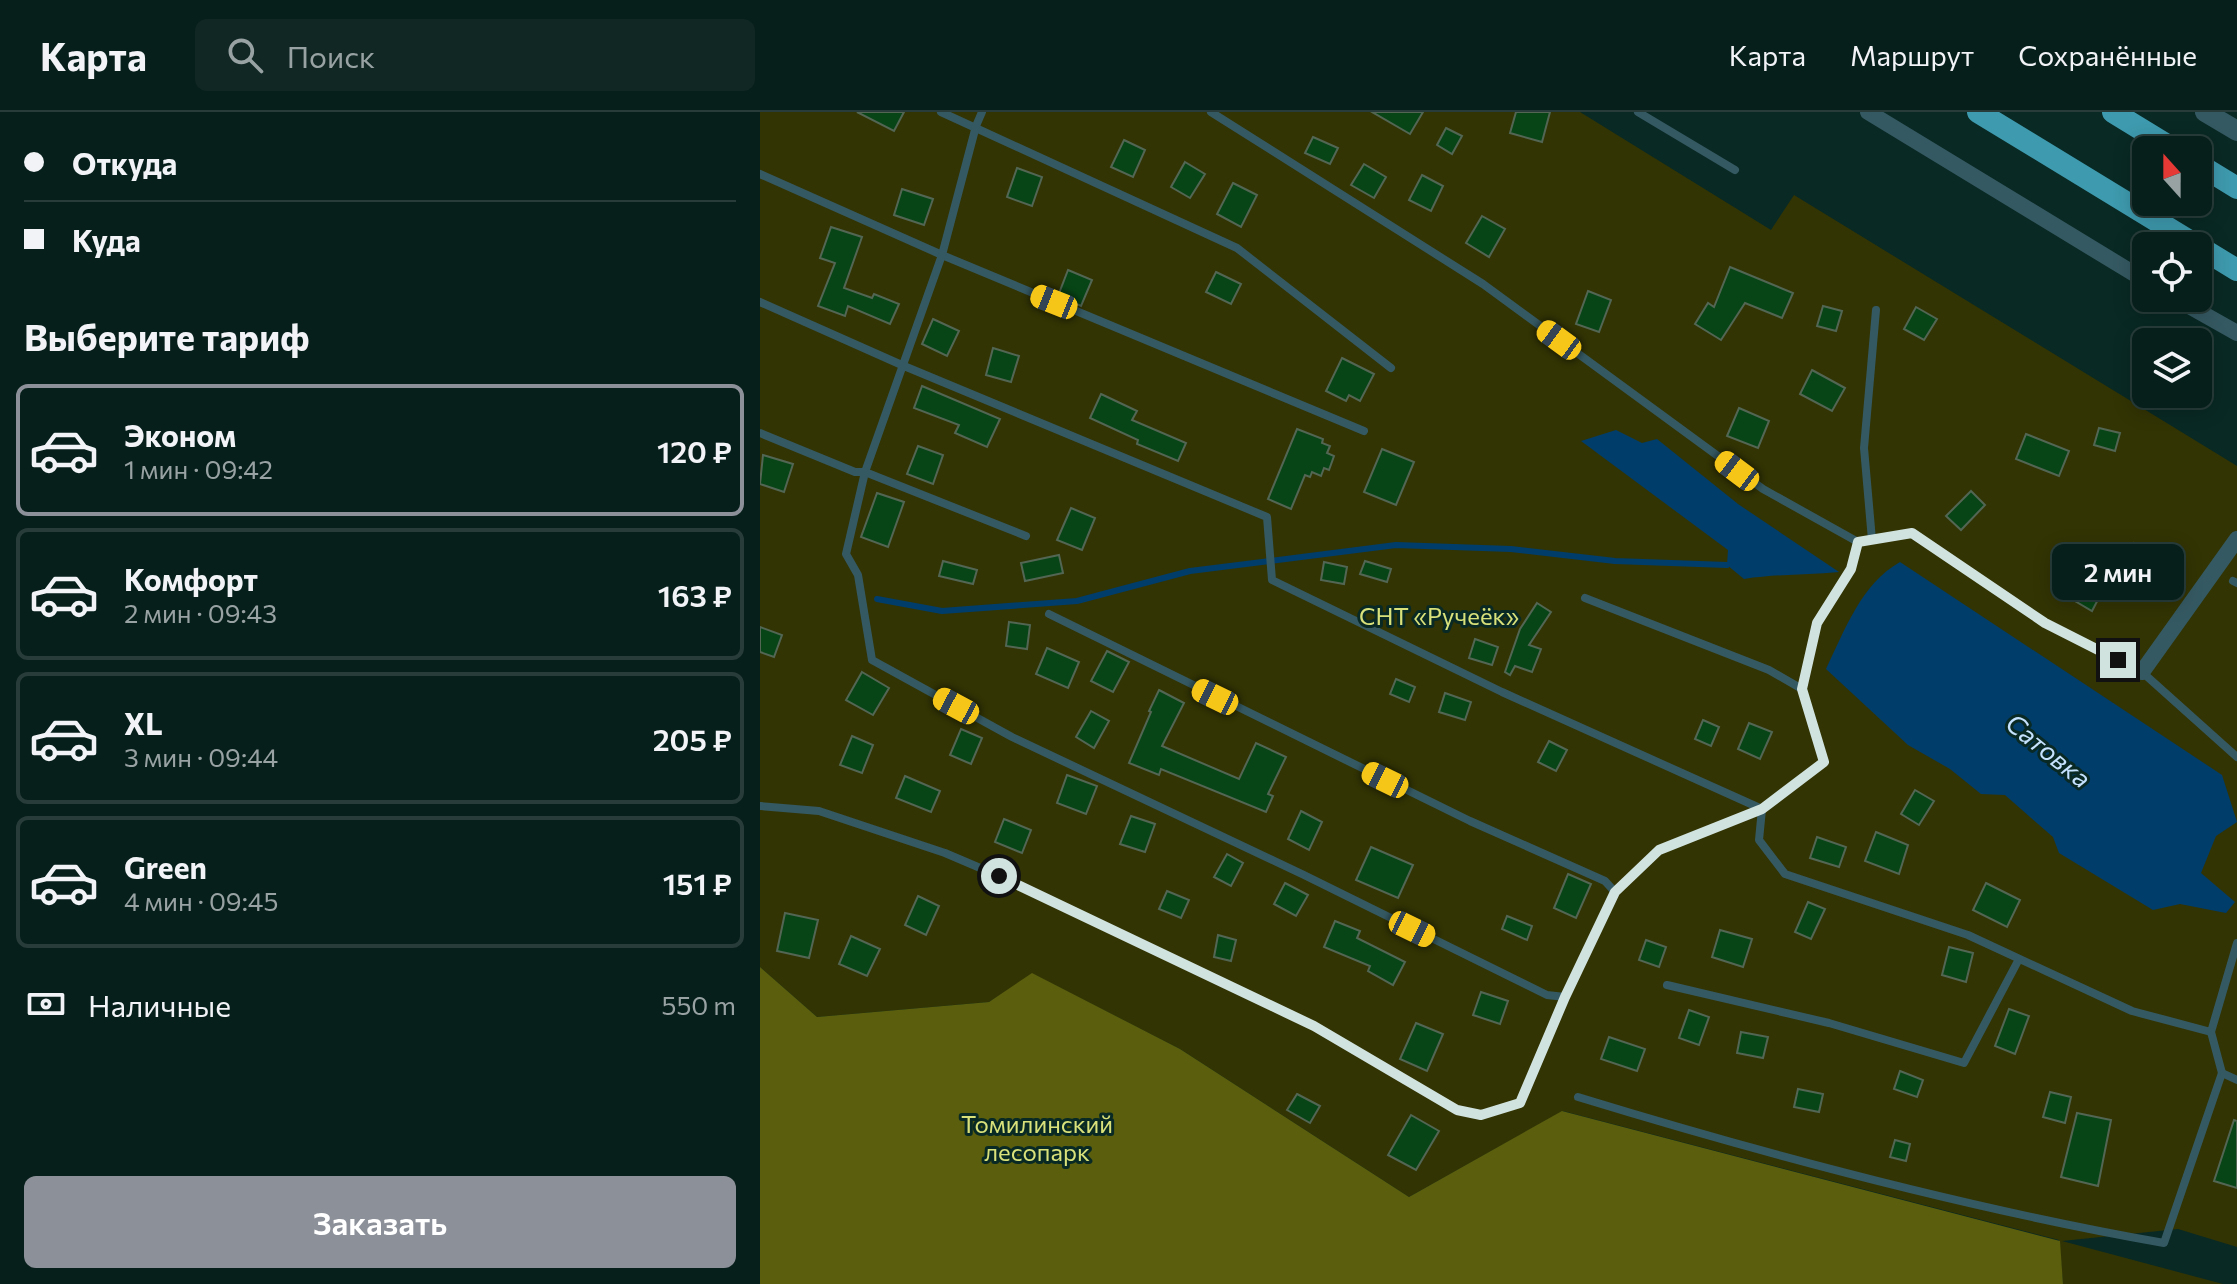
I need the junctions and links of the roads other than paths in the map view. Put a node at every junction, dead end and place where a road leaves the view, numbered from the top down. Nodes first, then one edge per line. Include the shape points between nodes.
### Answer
1 (941, 112) edge
2 (982, 112) edge
3 (1211, 112) edge
4 (1638, 112) edge
5 (1868, 112) edge
6 (1978, 112) edge
7 (2113, 112) edge
8 (2205, 112) edge
9 (976, 126) junction
10 (2237, 131) edge
11 (2152, 136) edge
12 (1735, 170) dead end
13 (2212, 173) edge
14 (760, 174) edge
15 (2237, 188) edge
16 (942, 255) junction
17 (2237, 270) edge
18 (2132, 272) edge
19 (760, 302) edge
20 (1876, 310) dead end
21 (2200, 312) edge
22 (2237, 333) edge
23 (904, 366) junction
24 (1391, 368) dead end
25 (1364, 431) dead end
26 (760, 433) edge
27 (865, 472) junction
28 (1026, 536) dead end
29 (2237, 539) edge
30 (1872, 540) junction
31 (1858, 542) junction
32 (1585, 598) dead end
33 (1049, 614) dead end
34 (2142, 672) junction
35 (1802, 689) junction
36 (2237, 757) edge
37 (760, 806) edge
38 (1762, 809) junction
39 (1615, 892) junction
40 (2237, 943) edge
41 (2019, 959) junction
42 (1667, 985) dead end
43 (1565, 997) junction
44 (2211, 1032) junction
45 (2222, 1073) junction
46 (2237, 1080) edge
47 (1578, 1097) dead end

1 - 9 lane
2 - 9 lane
3 - 31 lane via 1483,284 1763,489
4 - 12 lane
5 - 18 street
6 - 17 highway
7 - 11 highway
8 - 10 street
9 - 16 lane
9 - 24 lane via 1237,248
13 - 15 highway
14 - 16 lane
16 - 23 lane
16 - 25 lane
19 - 23 lane
20 - 30 lane via 1864,448
21 - 22 street
23 - 27 lane
23 - 38 lane via 1267,517 1272,580 1502,692
26 - 27 lane
27 - 28 lane
27 - 43 lane via 846,554 858,575 872,660 1012,737 1547,995
29 - 34 street
30 - 31 lane
30 - 34 lane via 1912,533 2045,623
31 - 35 lane via 1851,569 1817,623
32 - 35 lane via 1769,670
33 - 39 lane via 1456,814 1605,881
34 - 36 lane
35 - 38 lane via 1824,762
37 - 43 lane via 819,811 999,876 1314,1026 1457,1110 1481,1115 1520,1103
38 - 39 lane via 1659,850
38 - 41 lane via 1759,840 1785,874 1968,935
39 - 43 lane
40 - 44 lane
41 - 42 lane via 1964,1063 1829,1023
41 - 44 lane via 2132,1011
44 - 45 lane
45 - 46 lane
45 - 47 lane via 2164,1243 2048,1222 1725,1142

